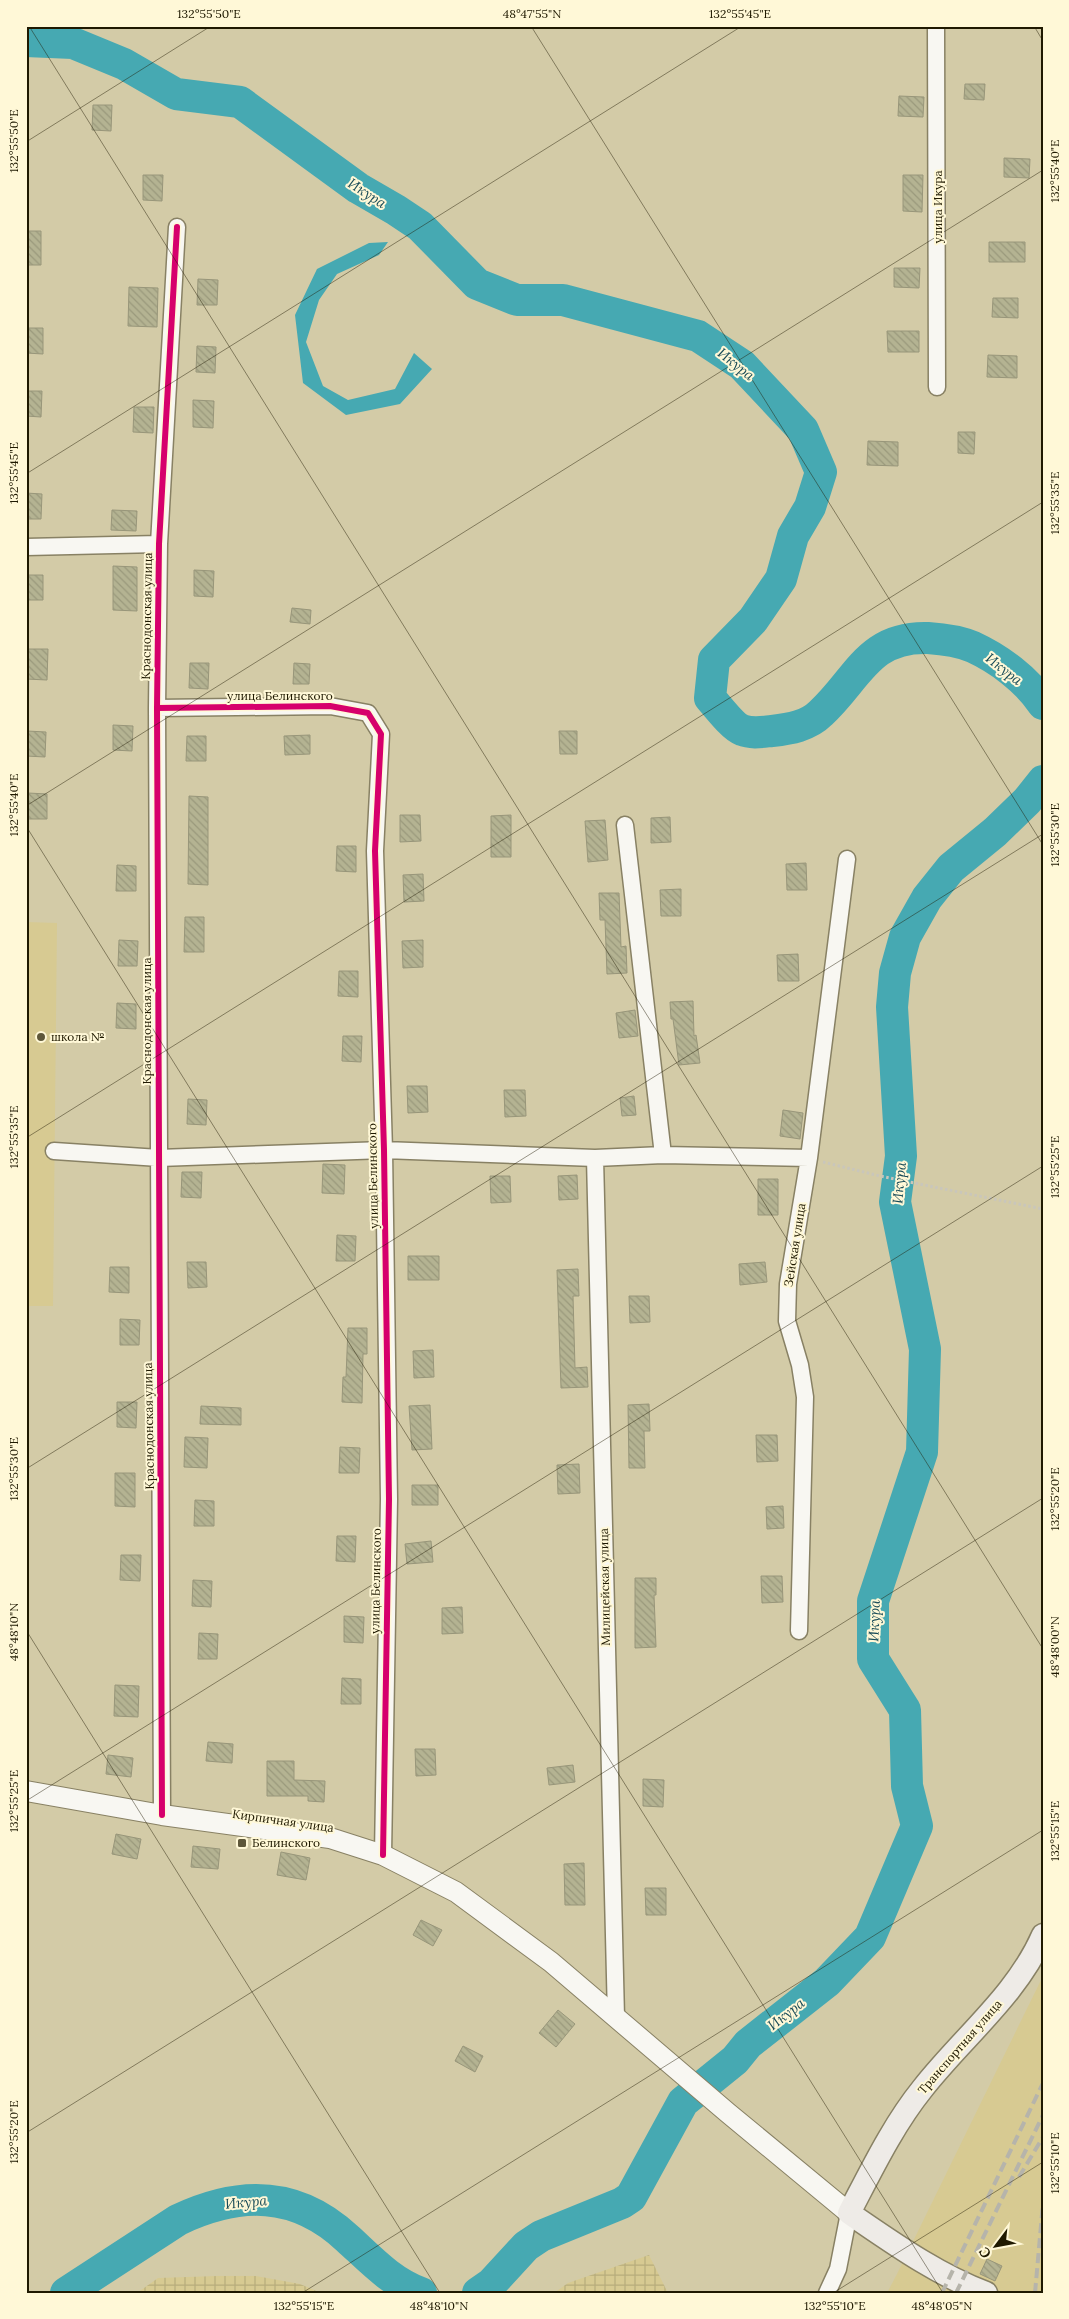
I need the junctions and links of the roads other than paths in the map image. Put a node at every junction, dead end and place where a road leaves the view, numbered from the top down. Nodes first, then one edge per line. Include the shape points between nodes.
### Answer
1 (936, 26) edge
2 (177, 227) dead end
3 (937, 387) dead end
4 (159, 544) junction
5 (26, 547) edge
6 (157, 708) junction
7 (625, 825) dead end
8 (847, 859) dead end
9 (384, 1150) junction
10 (54, 1151) dead end
11 (663, 1155) junction
12 (159, 1158) junction
13 (595, 1158) junction
14 (809, 1158) junction
15 (799, 1631) dead end
16 (26, 1791) edge
17 (162, 1815) junction
18 (382, 1854) junction
19 (1043, 1935) edge
20 (616, 2017) junction
21 (849, 2213) junction
22 (827, 2293) edge
23 (986, 2293) edge

1 - 3 street, улица Икура
2 - 4 street, Краснодонская улица
4 - 5 street
4 - 6 street, Краснодонская улица
6 - 9 street, улица Белинского via 330,706 368,713 381,734 375,852
6 - 12 street, Краснодонская улица
7 - 11 street
8 - 14 street, Зейская улица
9 - 12 street
9 - 13 street
9 - 18 street, улица Белинского via 389,1499
10 - 12 street
11 - 13 street
11 - 14 street
12 - 17 street, Краснодонская улица
13 - 20 street, Милицейская улица
14 - 15 street, Зейская улица via 788,1284 787,1321 800,1365 805,1397
16 - 17 street, Кирпичная улица
17 - 18 street, Кирпичная улица via 330,1838
18 - 20 street, Кирпичная улица via 456,1892 551,1962
19 - 21 main road, Транспортная улица via 1017,1979 922,2088
20 - 21 street, Кирпичная улица
21 - 22 street via 838,2269
21 - 23 main road via 928,2265

